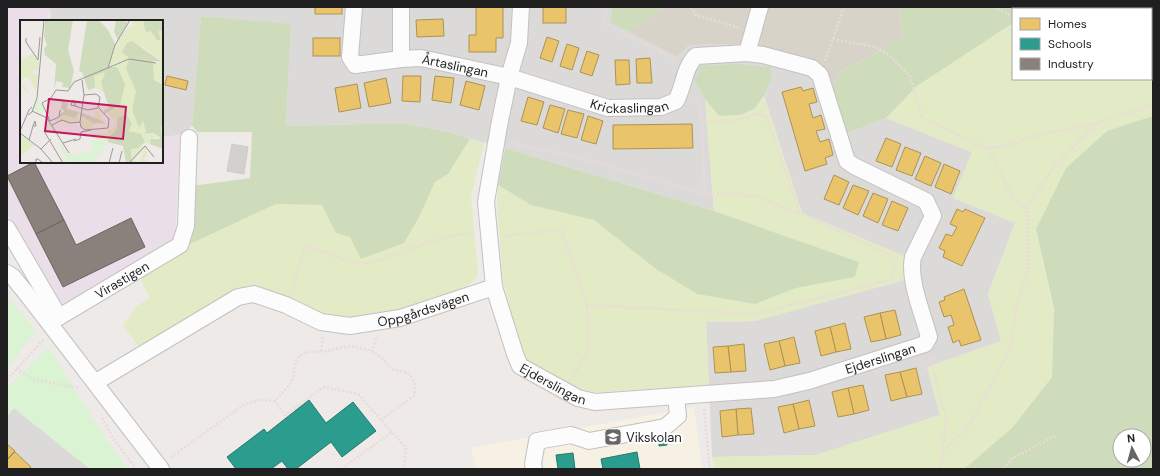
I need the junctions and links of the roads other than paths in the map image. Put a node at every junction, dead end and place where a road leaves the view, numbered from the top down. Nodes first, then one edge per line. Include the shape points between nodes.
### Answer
1 (354, 7) edge
2 (401, 7) edge
3 (521, 7) edge
4 (760, 7) edge
5 (747, 53) junction
6 (401, 59) junction
7 (509, 77) junction
8 (189, 138) dead end
9 (7, 228) edge
10 (7, 273) edge
11 (494, 287) junction
12 (53, 328) junction
13 (91, 385) junction
14 (676, 396) junction
15 (169, 463) edge
16 (533, 466) edge

1 - 6 street, Årtaslingan via 350,57 355,66
2 - 6 street
3 - 7 street via 519,43
4 - 5 street
5 - 7 street, Krickaslingan via 696,56 691,61 676,101 660,107 608,108
5 - 14 street, Ejderslingan via 812,68 820,75 847,161 926,201 933,216 913,257 905,262 929,337 925,344 809,381 774,389
6 - 7 street, Årtaslingan via 421,58
7 - 11 street via 486,202
8 - 12 street, Virastigen via 186,226 180,245
9 - 12 street
10 - 12 street via 13,277
11 - 13 street, Oppgårdsvägen via 400,318 350,326 321,322 286,305 254,294 238,297
11 - 14 street, Ejderslingan via 520,366 578,398 594,402
12 - 13 street
13 - 15 street
14 - 16 street via 678,416 665,427 589,440 571,435 537,441

